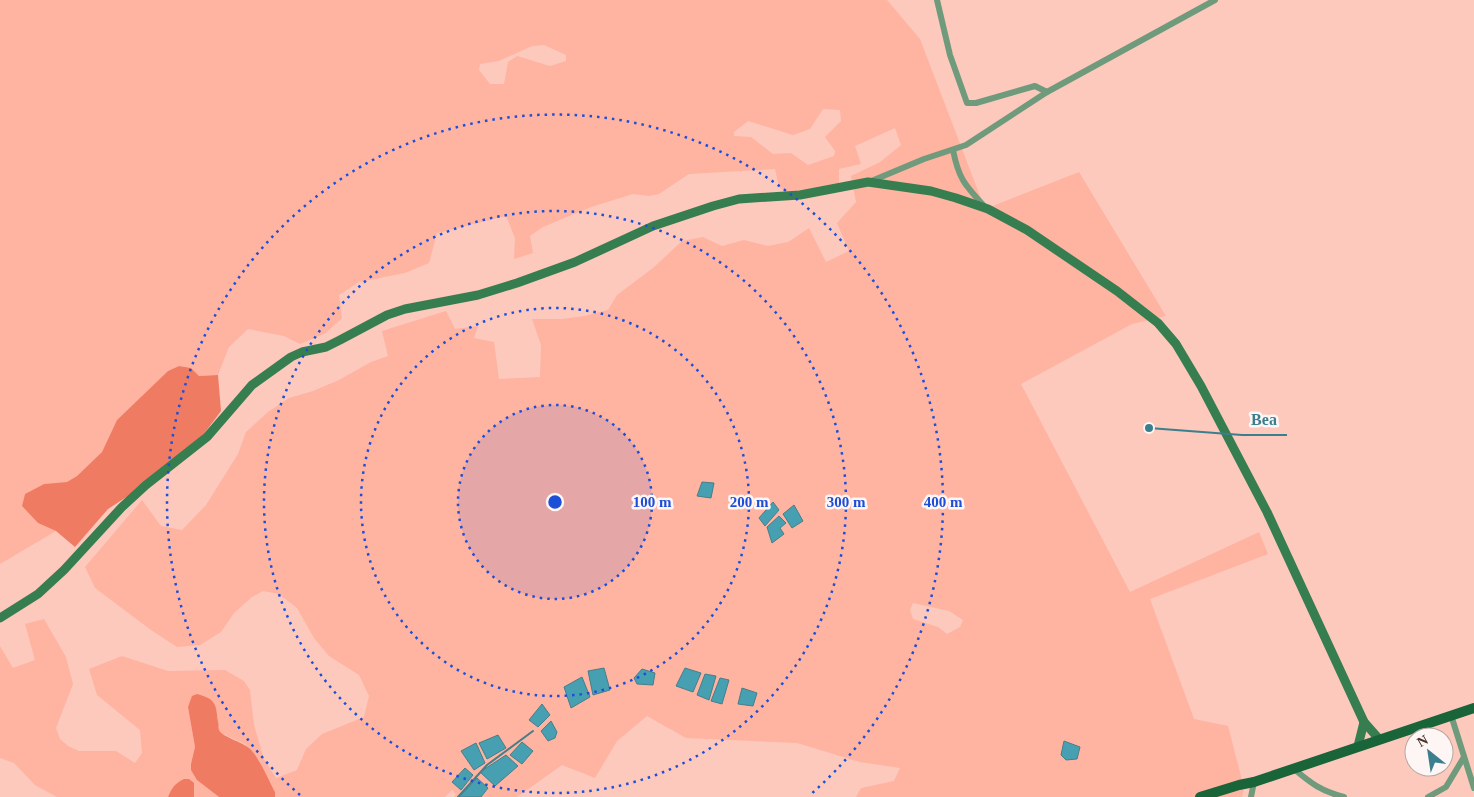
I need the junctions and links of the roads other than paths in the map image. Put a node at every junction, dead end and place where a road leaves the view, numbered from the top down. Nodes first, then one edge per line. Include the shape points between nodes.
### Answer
1 (937, 0) edge
2 (1215, 0) edge
3 (1047, 92) junction
4 (953, 150) junction
5 (868, 182) junction
6 (988, 210) junction
7 (0, 618) edge
8 (1474, 708) edge
9 (1451, 715) junction
10 (1364, 722) junction
11 (1379, 740) junction
12 (1358, 746) junction
13 (1464, 757) junction
14 (1294, 769) junction
15 (1254, 782) junction
16 (1474, 788) edge
17 (1200, 797) edge
18 (1251, 797) edge
19 (1344, 797) edge
20 (1428, 797) edge

1 - 3 street via 950,56 968,103 1035,86
2 - 3 street
3 - 4 street via 966,145
4 - 5 street
4 - 6 street via 964,184
5 - 6 street via 931,191
5 - 7 street via 713,206 653,226 575,262 517,283 387,315 326,347 291,357 252,386 207,437 122,507 38,594
6 - 10 street via 1027,230 1117,291 1158,323 1176,344 1267,512
8 - 9 main road
9 - 11 main road
9 - 13 street
10 - 11 street
10 - 12 street
11 - 12 main road
12 - 14 main road
13 - 16 street
13 - 20 street via 1446,786
14 - 15 main road
14 - 19 street via 1329,793
15 - 17 main road
15 - 18 street

